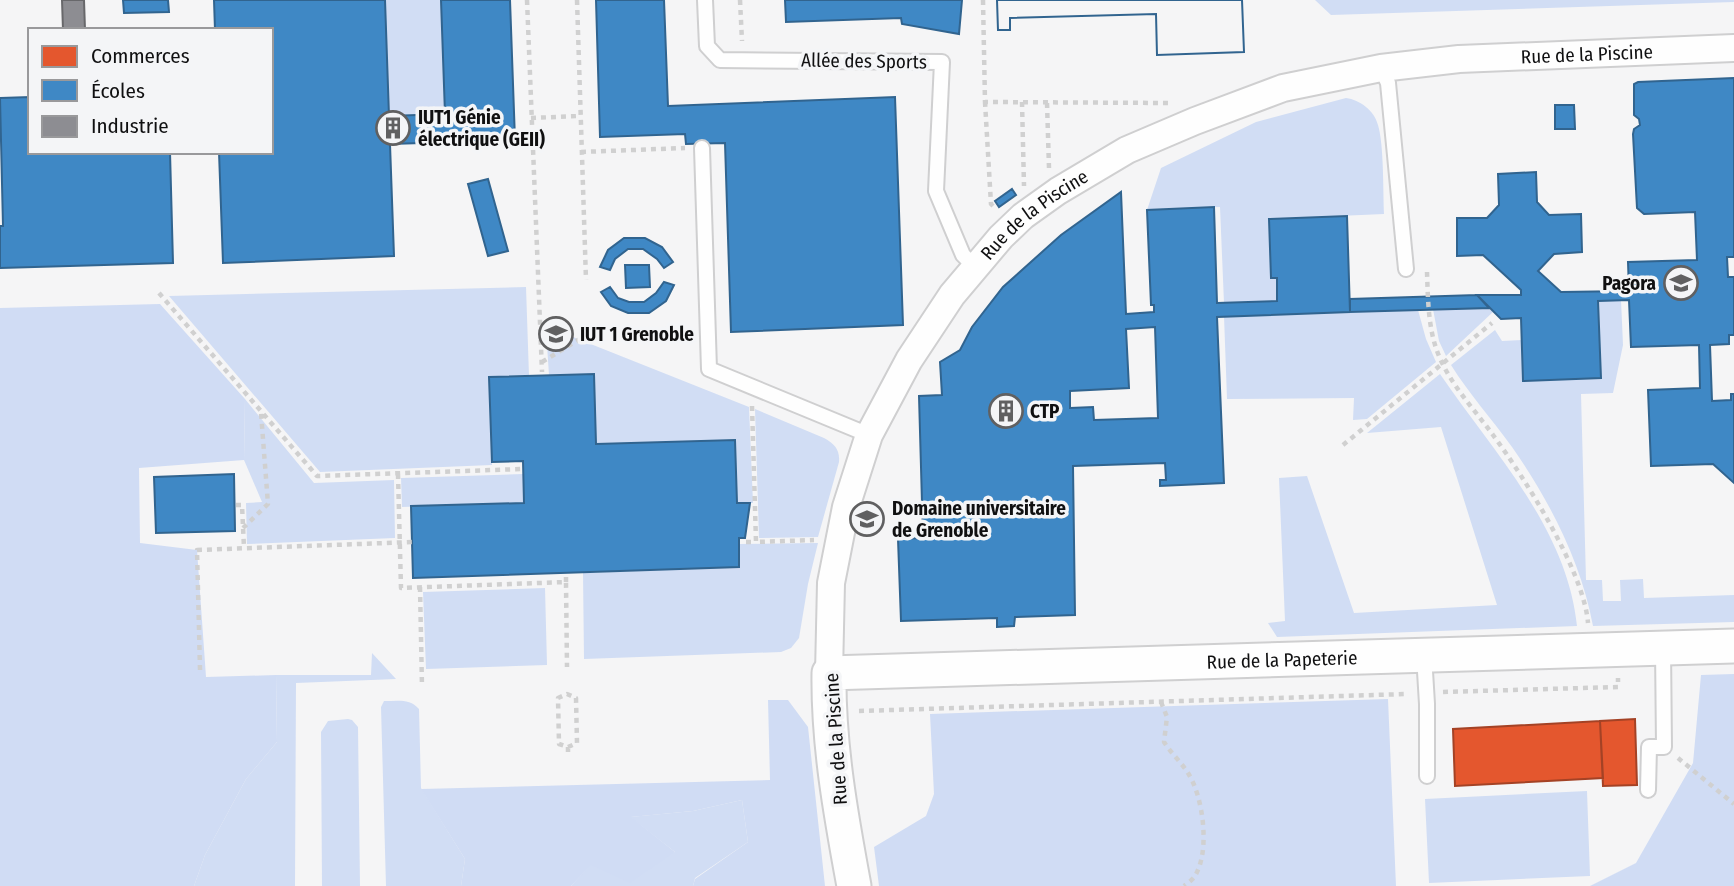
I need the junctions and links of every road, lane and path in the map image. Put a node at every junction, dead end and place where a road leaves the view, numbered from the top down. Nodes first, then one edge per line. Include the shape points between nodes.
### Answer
1 (527, 0) edge
2 (577, 0) edge
3 (705, 0) edge
4 (740, 0) edge
5 (982, 0) edge
6 (1734, 48) edge
7 (743, 59) junction
8 (1381, 68) junction
9 (985, 102) junction
10 (1022, 102) junction
11 (1047, 103) junction
12 (1173, 103) dead end
13 (579, 116) junction
14 (531, 118) junction
15 (702, 148) joint
16 (581, 152) junction
17 (1049, 174) dead end
18 (1024, 192) dead end
19 (994, 207) dead end
20 (974, 266) junction
21 (1406, 269) dead end
22 (586, 280) dead end
23 (159, 293) dead end
24 (1428, 297) dead end
25 (1492, 323) dead end
26 (593, 331) dead end
27 (542, 362) junction
28 (1443, 364) junction
29 (542, 372) dead end
30 (752, 405) dead end
31 (261, 411) junction
32 (869, 435) junction
33 (1343, 445) dead end
34 (523, 469) dead end
35 (398, 474) junction
36 (236, 505) dead end
37 (243, 528) junction
38 (823, 540) dead end
39 (413, 542) dead end
40 (746, 542) dead end
41 (756, 542) junction
42 (400, 543) junction
43 (244, 548) junction
44 (566, 573) dead end
45 (566, 582) junction
46 (420, 587) junction
47 (1589, 626) dead end
48 (1734, 646) edge
49 (1663, 648) junction
50 (1424, 655) junction
51 (567, 667) dead end
52 (1618, 667) dead end
53 (200, 670) dead end
54 (829, 673) junction
55 (422, 687) dead end
56 (1426, 693) junction
57 (1161, 702) junction
58 (855, 712) dead end
59 (568, 747) junction
60 (1664, 747) junction
61 (568, 755) dead end
62 (1427, 776) dead end
63 (1648, 789) dead end
64 (1734, 804) edge
65 (854, 886) edge
66 (1184, 886) edge

1 - 14 path
2 - 13 path
3 - 7 lane, Allée des Sports via 707,46 720,60
4 - 7 path
5 - 9 path
6 - 8 street, Rue de la Piscine via 1458,59
7 - 20 lane, Allée des Sports via 942,62 936,191 963,255
8 - 20 street, Rue de la Piscine via 1283,89 1127,150 1023,216
8 - 21 lane via 1388,83
9 - 10 path
9 - 19 path
10 - 11 path
10 - 18 path
11 - 12 path
11 - 17 path
13 - 14 path
13 - 16 path
14 - 27 path
15 - 16 path
15 - 32 lane via 709,369
16 - 22 path
20 - 32 street, Rue de la Piscine via 909,360
23 - 31 path
24 - 28 path via 1432,332
25 - 28 path
26 - 27 path
27 - 29 path
28 - 33 path
28 - 47 path via 1516,466 1541,510 1581,590
30 - 41 path
31 - 35 path via 317,476
31 - 37 path via 268,504
32 - 54 street, Rue de la Piscine via 846,507 831,583
34 - 35 path
35 - 42 path
36 - 37 path via 242,505
37 - 43 path
38 - 41 path
39 - 42 path
40 - 41 path
42 - 43 path
42 - 46 path via 401,588
43 - 53 path via 197,550
44 - 45 path
45 - 46 path
45 - 51 path
46 - 55 path
48 - 49 street, Rue de la Papeterie
49 - 50 street, Rue de la Papeterie
49 - 60 lane
50 - 54 street, Rue de la Papeterie
50 - 56 lane
52 - 56 path via 1618,687
54 - 65 street, Rue de la Piscine via 836,771
56 - 57 path
56 - 62 lane
57 - 58 path
57 - 66 path via 1167,717 1164,742 1188,774 1203,826 1203,852 1196,875
59 - 59 path via 577,743 576,698 567,694 558,698 559,744
59 - 61 path
60 - 63 lane via 1648,747
60 - 64 path

